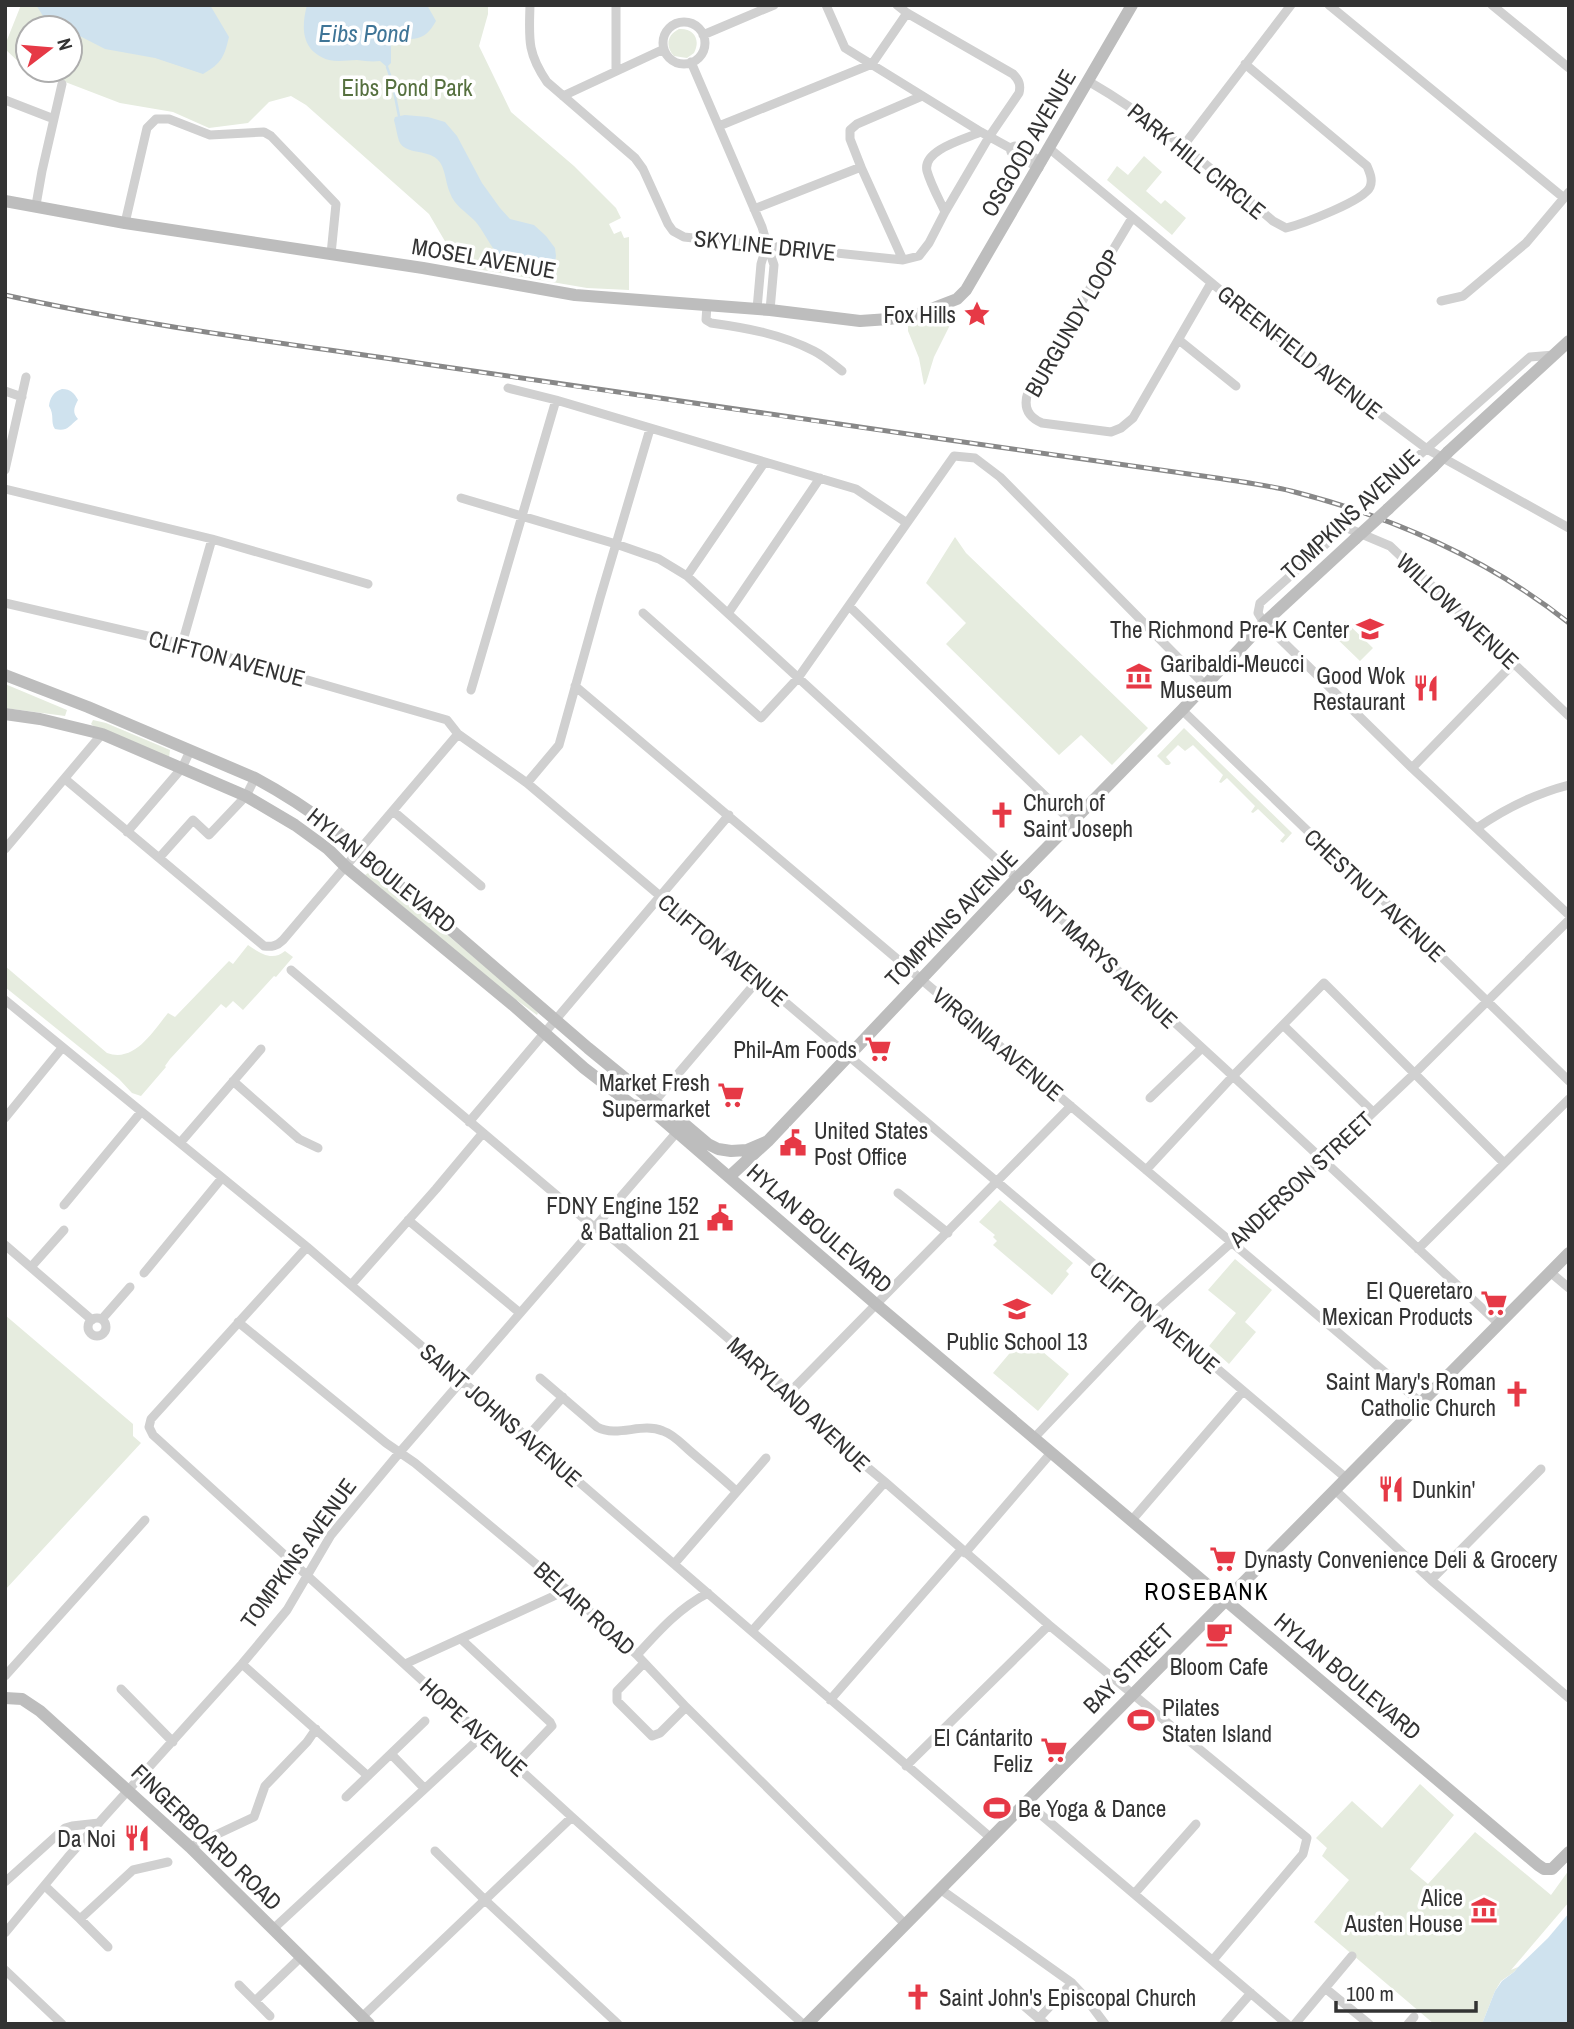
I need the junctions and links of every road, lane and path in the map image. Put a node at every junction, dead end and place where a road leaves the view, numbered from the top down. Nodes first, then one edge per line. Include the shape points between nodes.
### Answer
1 (530, 5) edge
2 (616, 5) edge
3 (774, 5) edge
4 (826, 5) edge
5 (897, 5) edge
6 (1132, 5) edge
7 (1291, 5) edge
8 (1329, 5) edge
9 (1492, 5) edge
10 (907, 13) junction
11 (703, 35) junction
12 (664, 49) junction
13 (691, 62) junction
14 (872, 64) junction
15 (1245, 64) junction
16 (1569, 68) edge
17 (616, 71) junction
18 (1088, 81) junction
19 (62, 84) dead end
20 (563, 96) junction
21 (922, 96) junction
22 (5, 100) edge
23 (54, 119) junction
24 (719, 126) junction
25 (985, 135) junction
26 (1184, 145) junction
27 (1050, 149) junction
28 (1040, 165) junction
29 (862, 167) junction
30 (1566, 195) edge
31 (5, 201) edge
32 (36, 205) junction
33 (754, 209) junction
34 (945, 212) junction
35 (1132, 218) junction
36 (125, 223) junction
37 (767, 244) junction
38 (331, 254) junction
39 (903, 260) junction
40 (1211, 283) junction
41 (957, 299) joint
42 (1441, 301) dead end
43 (707, 305) junction
44 (763, 310) junction
45 (1178, 340) junction
46 (1569, 341) edge
47 (1554, 355) junction
48 (842, 371) dead end
49 (26, 377) dead end
50 (1236, 386) dead end
51 (508, 388) dead end
52 (5, 391) edge
53 (22, 397) junction
54 (556, 400) junction
55 (650, 429) junction
56 (1427, 449) junction
57 (764, 463) junction
58 (5, 470) edge
59 (820, 478) junction
60 (5, 489) edge
61 (461, 498) dead end
62 (1370, 499) dead end
63 (521, 516) junction
64 (907, 523) junction
65 (1569, 528) edge
66 (212, 539) junction
67 (616, 544) junction
68 (687, 576) junction
69 (368, 584) dead end
70 (5, 603) edge
71 (849, 606) junction
72 (729, 612) junction
73 (643, 613) dead end
74 (1264, 623) junction
75 (182, 644) junction
76 (1514, 663) junction
77 (5, 675) edge
78 (798, 678) junction
79 (1205, 685) junction
80 (576, 686) junction
81 (471, 690) dead end
82 (1182, 710) junction
83 (5, 714) edge
84 (1569, 716) edge
85 (102, 734) junction
86 (458, 734) junction
87 (190, 751) junction
88 (181, 768) junction
89 (1412, 768) junction
90 (255, 778) junction
91 (65, 779) junction
92 (527, 783) junction
93 (1569, 785) edge
94 (246, 796) junction
95 (393, 811) junction
96 (729, 815) junction
97 (1072, 822) junction
98 (1477, 828) junction
99 (127, 832) junction
100 (5, 849) edge
101 (359, 852) junction
102 (159, 858) junction
103 (346, 867) junction
104 (1017, 878) junction
105 (481, 886) dead end
106 (660, 897) junction
107 (1569, 918) edge
108 (290, 970) dead end
109 (922, 979) junction
110 (758, 980) junction
111 (5, 1000) edge
112 (1487, 1002) junction
113 (555, 1020) junction
114 (1283, 1025) junction
115 (544, 1033) junction
116 (62, 1048) junction
117 (1202, 1048) junction
118 (261, 1049) dead end
119 (848, 1056) junction
120 (1415, 1073) junction
121 (1233, 1076) junction
122 (233, 1081) junction
123 (1569, 1081) edge
124 (1150, 1098) dead end
125 (1569, 1099) edge
126 (651, 1105) junction
127 (1071, 1106) junction
128 (141, 1112) junction
129 (1373, 1112) junction
130 (5, 1118) edge
131 (469, 1122) junction
132 (677, 1132) junction
133 (482, 1133) junction
134 (768, 1141) junction
135 (180, 1143) junction
136 (318, 1148) dead end
137 (1322, 1161) junction
138 (1504, 1163) junction
139 (1146, 1170) junction
140 (729, 1177) junction
141 (222, 1178) junction
142 (996, 1182) junction
143 (898, 1193) dead end
144 (64, 1205) dead end
145 (408, 1220) junction
146 (594, 1227) junction
147 (64, 1230) dead end
148 (948, 1233) junction
149 (1232, 1242) junction
150 (5, 1245) edge
151 (307, 1247) junction
152 (1419, 1249) junction
153 (1569, 1253) edge
154 (31, 1267) junction
155 (1550, 1272) junction
156 (144, 1273) dead end
157 (351, 1284) junction
158 (130, 1287) dead end
159 (1569, 1288) edge
160 (877, 1305) junction
161 (520, 1313) junction
162 (1152, 1314) junction
163 (92, 1320) junction
164 (102, 1320) junction
165 (238, 1322) junction
166 (1499, 1324) junction
167 (540, 1378) dead end
168 (462, 1381) junction
169 (1243, 1391) junction
170 (787, 1395) junction
171 (563, 1397) junction
172 (1420, 1402) junction
173 (527, 1437) junction
174 (1034, 1438) junction
175 (400, 1452) junction
176 (1051, 1453) junction
177 (766, 1458) dead end
178 (1541, 1469) dead end
179 (1346, 1478) junction
180 (885, 1482) junction
181 (1335, 1490) junction
182 (736, 1491) junction
183 (1132, 1520) junction
184 (145, 1521) dead end
185 (963, 1551) junction
186 (674, 1564) junction
187 (307, 1576) junction
188 (1431, 1580) junction
189 (568, 1590) junction
190 (708, 1593) junction
191 (1225, 1600) junction
192 (1049, 1625) junction
193 (752, 1631) junction
194 (461, 1639) junction
195 (637, 1655) junction
196 (644, 1663) junction
197 (242, 1664) junction
198 (405, 1664) junction
199 (5, 1676) edge
200 (121, 1689) dead end
201 (1132, 1694) junction
202 (5, 1698) edge
203 (1569, 1698) edge
204 (830, 1700) junction
205 (686, 1707) junction
206 (425, 1721) dead end
207 (316, 1729) junction
208 (483, 1735) junction
209 (173, 1742) junction
210 (391, 1754) junction
211 (516, 1765) junction
212 (906, 1766) junction
213 (368, 1776) junction
214 (424, 1788) junction
215 (129, 1791) junction
216 (346, 1797) dead end
217 (1026, 1802) junction
218 (572, 1818) junction
219 (99, 1823) junction
220 (1196, 1824) dead end
221 (991, 1838) junction
222 (190, 1847) junction
223 (436, 1851) dead end
224 (1569, 1852) edge
225 (169, 1862) dead end
226 (5, 1882) edge
227 (45, 1886) junction
228 (940, 1889) junction
229 (1134, 1894) junction
230 (485, 1900) junction
231 (80, 1919) junction
232 (905, 1924) junction
233 (273, 1929) junction
234 (7, 1931) edge
235 (108, 1947) dead end
236 (1352, 1955) dead end
237 (302, 1956) junction
238 (1213, 1960) junction
239 (5, 1970) edge
240 (1072, 1983) junction
241 (239, 1985) dead end
242 (1325, 1987) junction
243 (1251, 1993) junction
244 (1016, 1999) dead end
245 (255, 2001) junction
246 (270, 2017) dead end
247 (365, 2020) edge
248 (1042, 2021) edge
249 (62, 2024) edge
250 (618, 2024) edge
251 (805, 2024) edge
252 (1105, 2024) edge
253 (1224, 2024) edge
254 (1287, 2024) edge
255 (1295, 2024) edge
256 (1369, 2024) edge

1 - 20 street, SKYLINE DRIVE via 531,54 547,82
2 - 17 street
3 - 11 street
4 - 14 street via 845,48
5 - 10 street
6 - 18 main road, OSGOOD AVENUE
7 - 15 street
8 - 30 street
9 - 16 street
10 - 14 street
10 - 25 street via 1017,78 1019,93
11 - 12 street via 691,24 678,23 664,36
11 - 13 street via 703,51
12 - 13 street via 677,63
12 - 17 street
13 - 24 street
14 - 21 street
14 - 24 street
15 - 26 street
15 - 26 street, PARK HILL CIRCLE via 1365,164 1370,188 1349,203 1286,228
17 - 20 street
18 - 26 street, PARK HILL CIRCLE
18 - 27 main road, OSGOOD AVENUE
19 - 23 street
20 - 37 street, SKYLINE DRIVE via 635,158 673,231 684,237
21 - 25 street
21 - 29 street via 850,130
22 - 23 street
23 - 32 street
24 - 33 street
25 - 28 street via 1010,148 1015,146
25 - 34 street
25 - 34 street via 933,153 928,160 926,169
27 - 28 main road, OSGOOD AVENUE
27 - 35 street, GREENFIELD AVENUE
28 - 41 main road, OSGOOD AVENUE
29 - 33 street
29 - 39 street
30 - 42 street via 1526,243 1463,296
31 - 32 main road, MOSEL AVENUE
32 - 36 main road, MOSEL AVENUE
33 - 37 street
34 - 39 street via 919,256
35 - 40 street, GREENFIELD AVENUE
35 - 45 street, BURGUNDY LOOP via 1028,392 1026,409 1042,423 1111,432 1121,428 1133,418
36 - 38 main road, MOSEL AVENUE
36 - 38 street via 147,128 156,119 169,119 210,135 264,132 336,204
37 - 39 street, SKYLINE DRIVE
37 - 44 street via 774,265
38 - 43 main road, MOSEL AVENUE via 575,295
40 - 45 street, BURGUNDY LOOP
40 - 56 street, GREENFIELD AVENUE
41 - 44 main road, MOSEL AVENUE via 918,314 860,321
43 - 44 main road, MOSEL AVENUE
43 - 48 street via 706,320 711,323 787,339
45 - 50 street
46 - 47 main road, TOMPKINS AVENUE
47 - 56 street via 1530,356
47 - 74 main road, TOMPKINS AVENUE, bridge
49 - 53 street
51 - 54 street
52 - 53 street
53 - 58 street
54 - 55 street
54 - 63 street
55 - 57 street
55 - 67 street
56 - 62 street
56 - 65 street, GREENFIELD AVENUE
57 - 59 street
57 - 68 street
59 - 64 street via 856,489
59 - 72 street
60 - 66 street
61 - 63 street, SAINT MARYS AVENUE
63 - 67 street, SAINT MARYS AVENUE
63 - 81 street
64 - 71 street
64 - 79 street via 954,456 975,457
66 - 69 street
66 - 75 street
67 - 68 street, SAINT MARYS AVENUE via 659,559
67 - 80 street
68 - 72 street, SAINT MARYS AVENUE
70 - 75 street, CLIFTON AVENUE
71 - 78 street
71 - 97 street
72 - 78 street, SAINT MARYS AVENUE
73 - 78 street via 761,718
74 - 76 street, WILLOW AVENUE via 1258,613 1260,603 1345,527 1390,546
74 - 79 main road, TOMPKINS AVENUE
74 - 89 street
75 - 86 street, CLIFTON AVENUE via 447,720
76 - 84 street, WILLOW AVENUE
76 - 89 street
77 - 87 main road, HYLAN BOULEVARD
78 - 104 street, SAINT MARYS AVENUE
79 - 82 main road, TOMPKINS AVENUE
80 - 92 street via 559,745
80 - 96 street, VIRGINIA AVENUE
82 - 97 main road, TOMPKINS AVENUE
82 - 112 street, CHESTNUT AVENUE
83 - 85 main road, HYLAN BOULEVARD
85 - 88 main road, HYLAN BOULEVARD
85 - 91 street
86 - 92 street, CLIFTON AVENUE
86 - 95 street
87 - 88 street
87 - 90 main road, HYLAN BOULEVARD
88 - 94 main road, HYLAN BOULEVARD
88 - 99 street
89 - 98 street
90 - 94 street
90 - 101 main road, HYLAN BOULEVARD via 311,812
91 - 99 street
91 - 100 street
92 - 106 street, CLIFTON AVENUE
93 - 98 street via 1530,797
94 - 102 street via 209,835 192,820
94 - 103 main road, HYLAN BOULEVARD via 295,825
95 - 101 street
95 - 105 street
96 - 106 street
96 - 109 street, VIRGINIA AVENUE
97 - 104 main road, TOMPKINS AVENUE
98 - 107 street
99 - 102 street
101 - 103 street
101 - 113 main road, HYLAN BOULEVARD
102 - 103 street via 264,946 283,940
103 - 115 main road, HYLAN BOULEVARD
104 - 109 main road, TOMPKINS AVENUE
104 - 117 street, SAINT MARYS AVENUE
106 - 110 street, CLIFTON AVENUE
106 - 113 street
107 - 112 street, ANDERSON STREET
108 - 131 street, MARYLAND AVENUE
109 - 119 main road, TOMPKINS AVENUE
109 - 127 street, VIRGINIA AVENUE
110 - 119 street, CLIFTON AVENUE
110 - 126 street
111 - 116 street, SAINT JOHNS AVENUE
112 - 120 street, ANDERSON STREET
112 - 123 street, CHESTNUT AVENUE
113 - 115 street
113 - 126 main road, HYLAN BOULEVARD
114 - 120 street via 1324,983
114 - 121 street
114 - 129 street
115 - 126 main road, HYLAN BOULEVARD via 632,1105
115 - 131 street
116 - 128 street, SAINT JOHNS AVENUE
116 - 130 street
117 - 121 street, SAINT MARYS AVENUE
117 - 124 street
118 - 122 street
119 - 134 main road, TOMPKINS AVENUE
119 - 142 street, CLIFTON AVENUE
120 - 129 street, ANDERSON STREET
120 - 138 street
121 - 137 street, SAINT MARYS AVENUE
121 - 139 street
122 - 135 street
122 - 136 street via 299,1139
125 - 138 street
126 - 132 main road, HYLAN BOULEVARD
126 - 134 main road via 675,1116 718,1149 747,1150
127 - 139 street, VIRGINIA AVENUE
127 - 142 street
128 - 135 street, SAINT JOHNS AVENUE
128 - 144 street
129 - 137 street, ANDERSON STREET
131 - 133 street, MARYLAND AVENUE
132 - 140 main road, HYLAN BOULEVARD
132 - 146 street, TOMPKINS AVENUE
133 - 145 street
133 - 146 street, MARYLAND AVENUE
134 - 140 main road, TOMPKINS AVENUE
135 - 141 street, SAINT JOHNS AVENUE
137 - 149 street, ANDERSON STREET
137 - 152 street, SAINT MARYS AVENUE
138 - 152 street
139 - 149 street, VIRGINIA AVENUE
140 - 160 main road, HYLAN BOULEVARD
141 - 151 street, SAINT JOHNS AVENUE
141 - 156 street
142 - 148 street
142 - 162 street, CLIFTON AVENUE
143 - 148 street
145 - 157 street
145 - 161 street
146 - 161 street, TOMPKINS AVENUE
146 - 170 street, MARYLAND AVENUE via 780,1383
147 - 154 street
148 - 160 street
149 - 162 street, ANDERSON STREET
149 - 172 street, VIRGINIA AVENUE
150 - 154 street
151 - 157 street, SAINT JOHNS AVENUE
151 - 165 street
152 - 166 street, SAINT MARYS AVENUE
153 - 155 main road, BAY STREET
154 - 163 street
155 - 159 street
155 - 166 main road, BAY STREET
157 - 168 street, SAINT JOHNS AVENUE
158 - 164 street
160 - 170 street
160 - 174 main road, HYLAN BOULEVARD
161 - 168 street, TOMPKINS AVENUE
162 - 169 street, CLIFTON AVENUE
162 - 174 street, ANDERSON STREET
163 - 164 street
163 - 164 street via 89,1329 97,1336 105,1330
165 - 175 street, BELAIR ROAD
165 - 187 street, HOPE AVENUE via 151,1419 149,1427
166 - 172 main road, BAY STREET
167 - 171 street
168 - 173 street, SAINT JOHNS AVENUE
168 - 175 street, TOMPKINS AVENUE
169 - 179 street, CLIFTON AVENUE
169 - 183 street
170 - 180 street, MARYLAND AVENUE via 794,1406
171 - 173 street
171 - 182 street via 604,1431 653,1429 676,1438
172 - 179 main road, BAY STREET
173 - 186 street, SAINT JOHNS AVENUE
174 - 176 main road, HYLAN BOULEVARD
175 - 187 street, TOMPKINS AVENUE via 331,1535
175 - 189 street, BELAIR ROAD
176 - 183 main road, HYLAN BOULEVARD
176 - 185 street
177 - 182 street
178 - 188 street
179 - 181 main road, BAY STREET
180 - 185 street, MARYLAND AVENUE
180 - 193 street
181 - 188 street
181 - 191 main road, BAY STREET
182 - 186 street
183 - 191 main road, HYLAN BOULEVARD
184 - 199 street
185 - 192 street, MARYLAND AVENUE
185 - 204 street
186 - 190 street, SAINT JOHNS AVENUE
187 - 197 street, TOMPKINS AVENUE via 287,1610
187 - 198 street, HOPE AVENUE
188 - 203 street
189 - 194 street
189 - 195 street, BELAIR ROAD
190 - 193 street, SAINT JOHNS AVENUE
190 - 195 street via 680,1611
191 - 201 main road, BAY STREET
191 - 224 main road, HYLAN BOULEVARD via 1538,1865 1552,1869
192 - 201 street, MARYLAND AVENUE
192 - 212 street
193 - 204 street, SAINT JOHNS AVENUE
194 - 198 street
194 - 211 street via 552,1726
195 - 196 street, BELAIR ROAD
196 - 205 street, BELAIR ROAD
196 - 205 street via 617,1691 617,1702 652,1736
197 - 207 street
197 - 209 street, TOMPKINS AVENUE
198 - 208 street, HOPE AVENUE
200 - 209 street
201 - 217 main road, BAY STREET
201 - 238 street, MARYLAND AVENUE via 1307,1839 1303,1854
202 - 215 main road, FINGERBOARD ROAD via 22,1699 40,1710
204 - 212 street, SAINT JOHNS AVENUE
205 - 232 street, BELAIR ROAD
206 - 210 street
207 - 213 street
207 - 222 street via 265,1786 254,1817
208 - 211 street, HOPE AVENUE
208 - 214 street
209 - 215 street, TOMPKINS AVENUE
210 - 213 street
210 - 214 street
211 - 218 street, HOPE AVENUE
212 - 221 street, SAINT JOHNS AVENUE
213 - 216 street
214 - 233 street
215 - 219 street, TOMPKINS AVENUE
215 - 222 main road, FINGERBOARD ROAD
217 - 221 main road, BAY STREET
217 - 229 street
218 - 230 street
218 - 251 street, HOPE AVENUE
219 - 226 street via 65,1828
219 - 227 street, TOMPKINS AVENUE
220 - 229 street
221 - 228 main road, BAY STREET
222 - 233 main road, FINGERBOARD ROAD
223 - 230 street
225 - 231 street via 134,1870
227 - 231 street
227 - 234 street, TOMPKINS AVENUE
228 - 232 main road, BAY STREET
228 - 240 street
229 - 238 street
230 - 247 street
230 - 250 street
231 - 235 street
232 - 251 main road, BAY STREET
233 - 237 main road, FINGERBOARD ROAD
236 - 242 street
237 - 245 street
237 - 247 main road, FINGERBOARD ROAD
238 - 243 street
239 - 249 street
240 - 248 street
240 - 252 street
241 - 245 street
242 - 255 street
242 - 256 street
243 - 253 street
243 - 254 street
244 - 248 street
245 - 246 street

